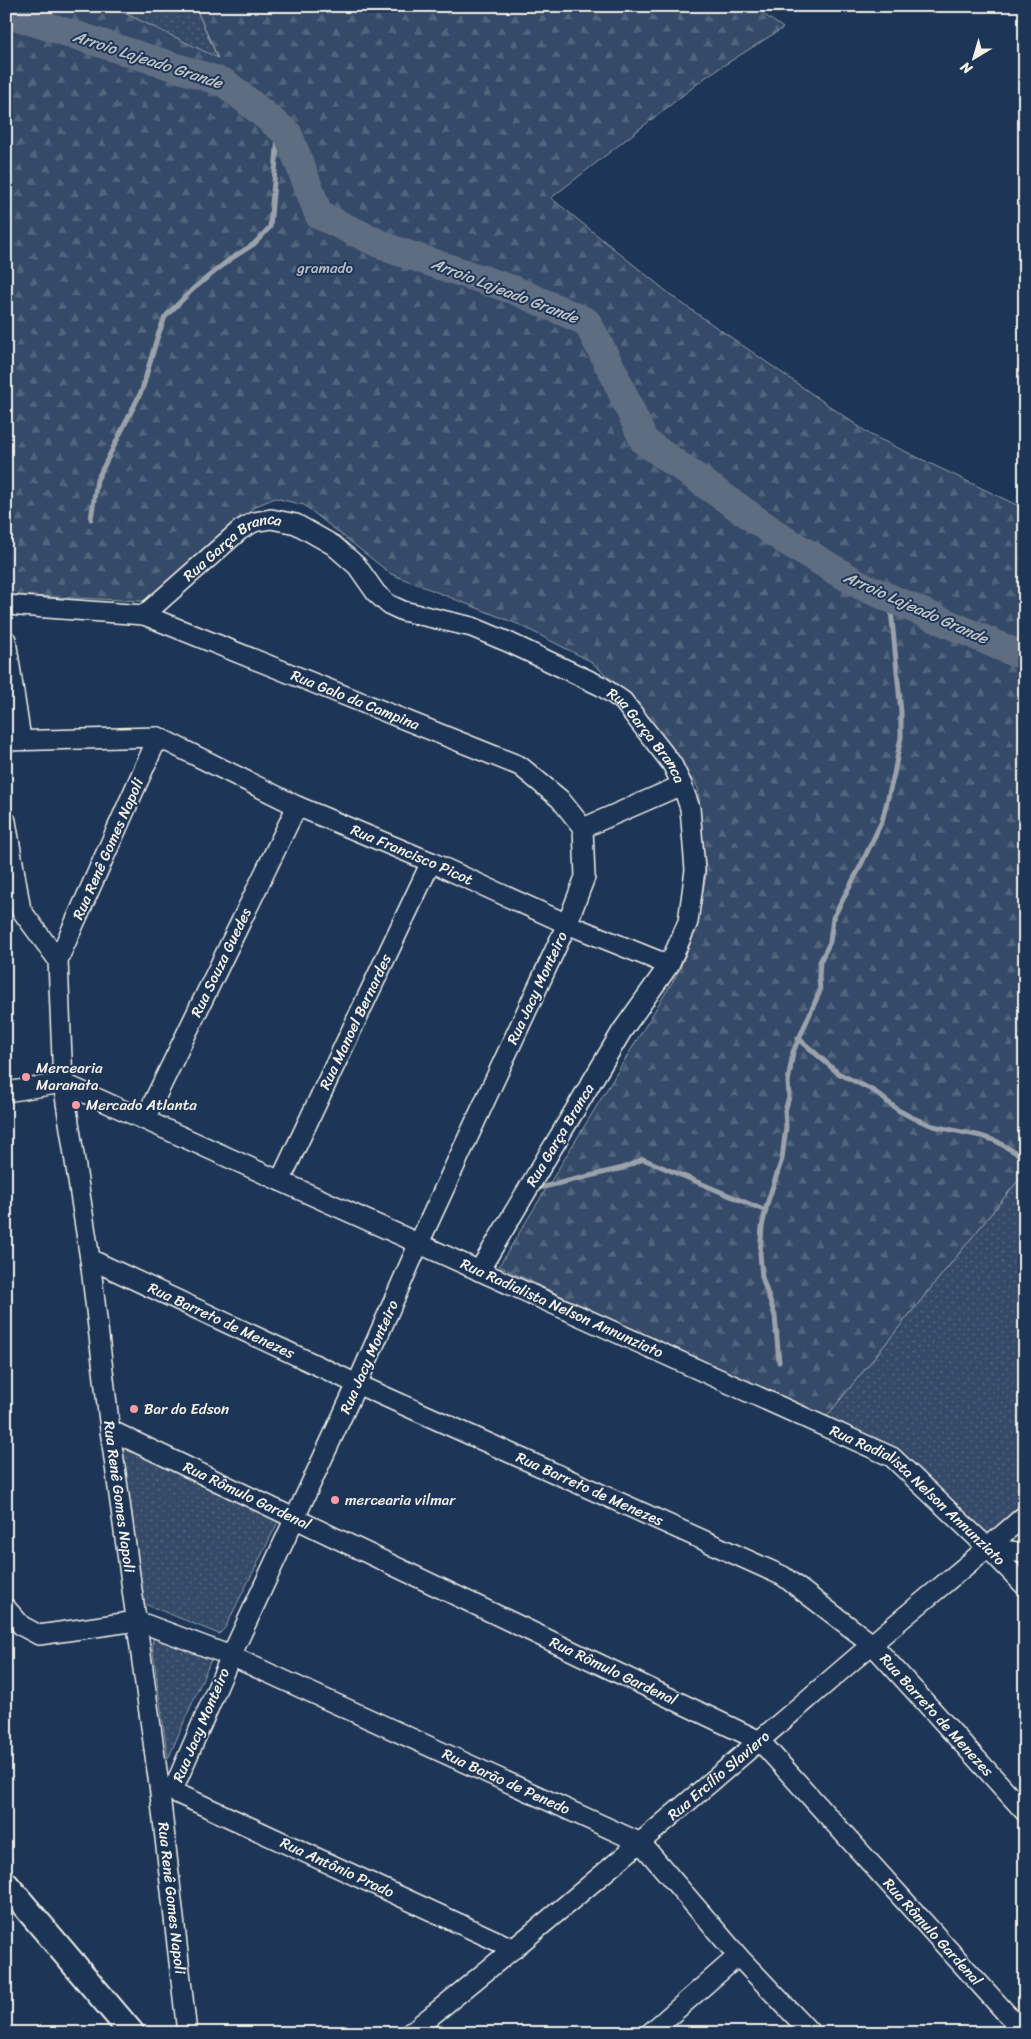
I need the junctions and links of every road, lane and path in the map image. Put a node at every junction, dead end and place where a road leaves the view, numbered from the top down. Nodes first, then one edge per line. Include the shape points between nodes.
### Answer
1 (6, 605) edge
2 (144, 615) junction
3 (6, 640) edge
4 (158, 737) junction
5 (13, 740) edge
6 (682, 785) junction
7 (297, 806) junction
8 (6, 821) edge
9 (582, 828) junction
10 (431, 862) junction
11 (14, 911) edge
12 (567, 924) junction
13 (58, 960) junction
14 (669, 966) junction
15 (63, 1082) junction
16 (6, 1092) edge
17 (145, 1119) junction
18 (280, 1181) junction
19 (419, 1243) junction
20 (90, 1259) junction
21 (479, 1271) junction
22 (357, 1384) junction
23 (110, 1430) junction
24 (1025, 1515) edge
25 (295, 1518) junction
26 (988, 1548) junction
27 (1025, 1553) edge
28 (1025, 1586) edge
29 (6, 1608) edge
30 (137, 1621) junction
31 (872, 1644) junction
32 (231, 1656) junction
33 (760, 1742) junction
34 (166, 1788) junction
35 (1025, 1812) edge
36 (641, 1843) junction
37 (6, 1884) edge
38 (514, 1949) junction
39 (738, 1956) junction
40 (132, 2033) edge
41 (187, 2033) edge
42 (410, 2033) edge
43 (650, 2033) edge
44 (810, 2033) edge
45 (1024, 2033) edge

1 - 2 street, Rua Galo da Campina
2 - 6 street, Rua Garça Branca via 240,530 254,522 271,519 296,524 333,545 357,566 376,594 388,604 403,611 472,627 601,686 623,701 640,721 672,764
2 - 9 street, Rua Galo da Campina via 520,766 560,799
3 - 5 street
4 - 5 street
4 - 7 street, Rua Francisco Picot
4 - 13 street, Rua Renê Gomes Napoli
6 - 9 street
6 - 14 street, Rua Garça Branca via 690,808 695,870 688,922
7 - 10 street, Rua Francisco Picot
7 - 17 street, Rua Souza Guedes
8 - 11 street
9 - 12 street via 585,877
10 - 12 street, Rua Francisco Picot
10 - 18 street, Rua Manoel Bernardes
11 - 13 street
12 - 14 street, Rua Francisco Picot
12 - 19 street, Rua Jacy Monteiro
13 - 15 street, Rua Renê Gomes Napoli
14 - 21 street, Rua Garça Branca via 622,1030
15 - 16 street
15 - 17 street, Rua Radialista Nelson Annunziato
15 - 20 street, Rua Renê Gomes Napoli
17 - 18 street, Rua Radialista Nelson Annunziato
18 - 19 street, Rua Radialista Nelson Annunziato
19 - 21 street, Rua Radialista Nelson Annunziato
19 - 22 street, Rua Jacy Monteiro
20 - 22 street, Rua Barreto de Menezes
20 - 23 street, Rua Renê Gomes Napoli
21 - 26 street, Rua Radialista Nelson Annunziato via 892,1457
22 - 25 street, Rua Jacy Monteiro
22 - 31 street, Rua Barreto de Menezes via 784,1576
23 - 25 street, Rua Rômulo Gardenal
23 - 30 street, Rua Renê Gomes Napoli
24 - 26 street, Rua Ercílio Slaviero
25 - 32 street, Rua Jacy Monteiro
25 - 33 street, Rua Rômulo Gardenal
26 - 27 street
26 - 28 street, Rua Radialista Nelson Annunziato
26 - 31 street, Rua Ercílio Slaviero
29 - 30 street via 22,1626 40,1635
30 - 32 street, Rua Barão de Penedo
30 - 34 street, Rua Renê Gomes Napoli
31 - 33 street, Rua Ercílio Slaviero
31 - 35 street, Rua Barreto de Menezes
32 - 34 street, Rua Jacy Monteiro
32 - 36 street, Rua Barão de Penedo
33 - 36 street, Rua Ercílio Slaviero
33 - 45 street, Rua Rômulo Gardenal
34 - 38 street, Rua Antônio Prado
34 - 41 street, Rua Renê Gomes Napoli
36 - 38 street, Rua Ercílio Slaviero
36 - 39 street, Rua Barão de Penedo
37 - 40 main road
38 - 42 street, Rua Ercílio Slaviero
39 - 43 street
39 - 44 street, Rua Barão de Penedo

